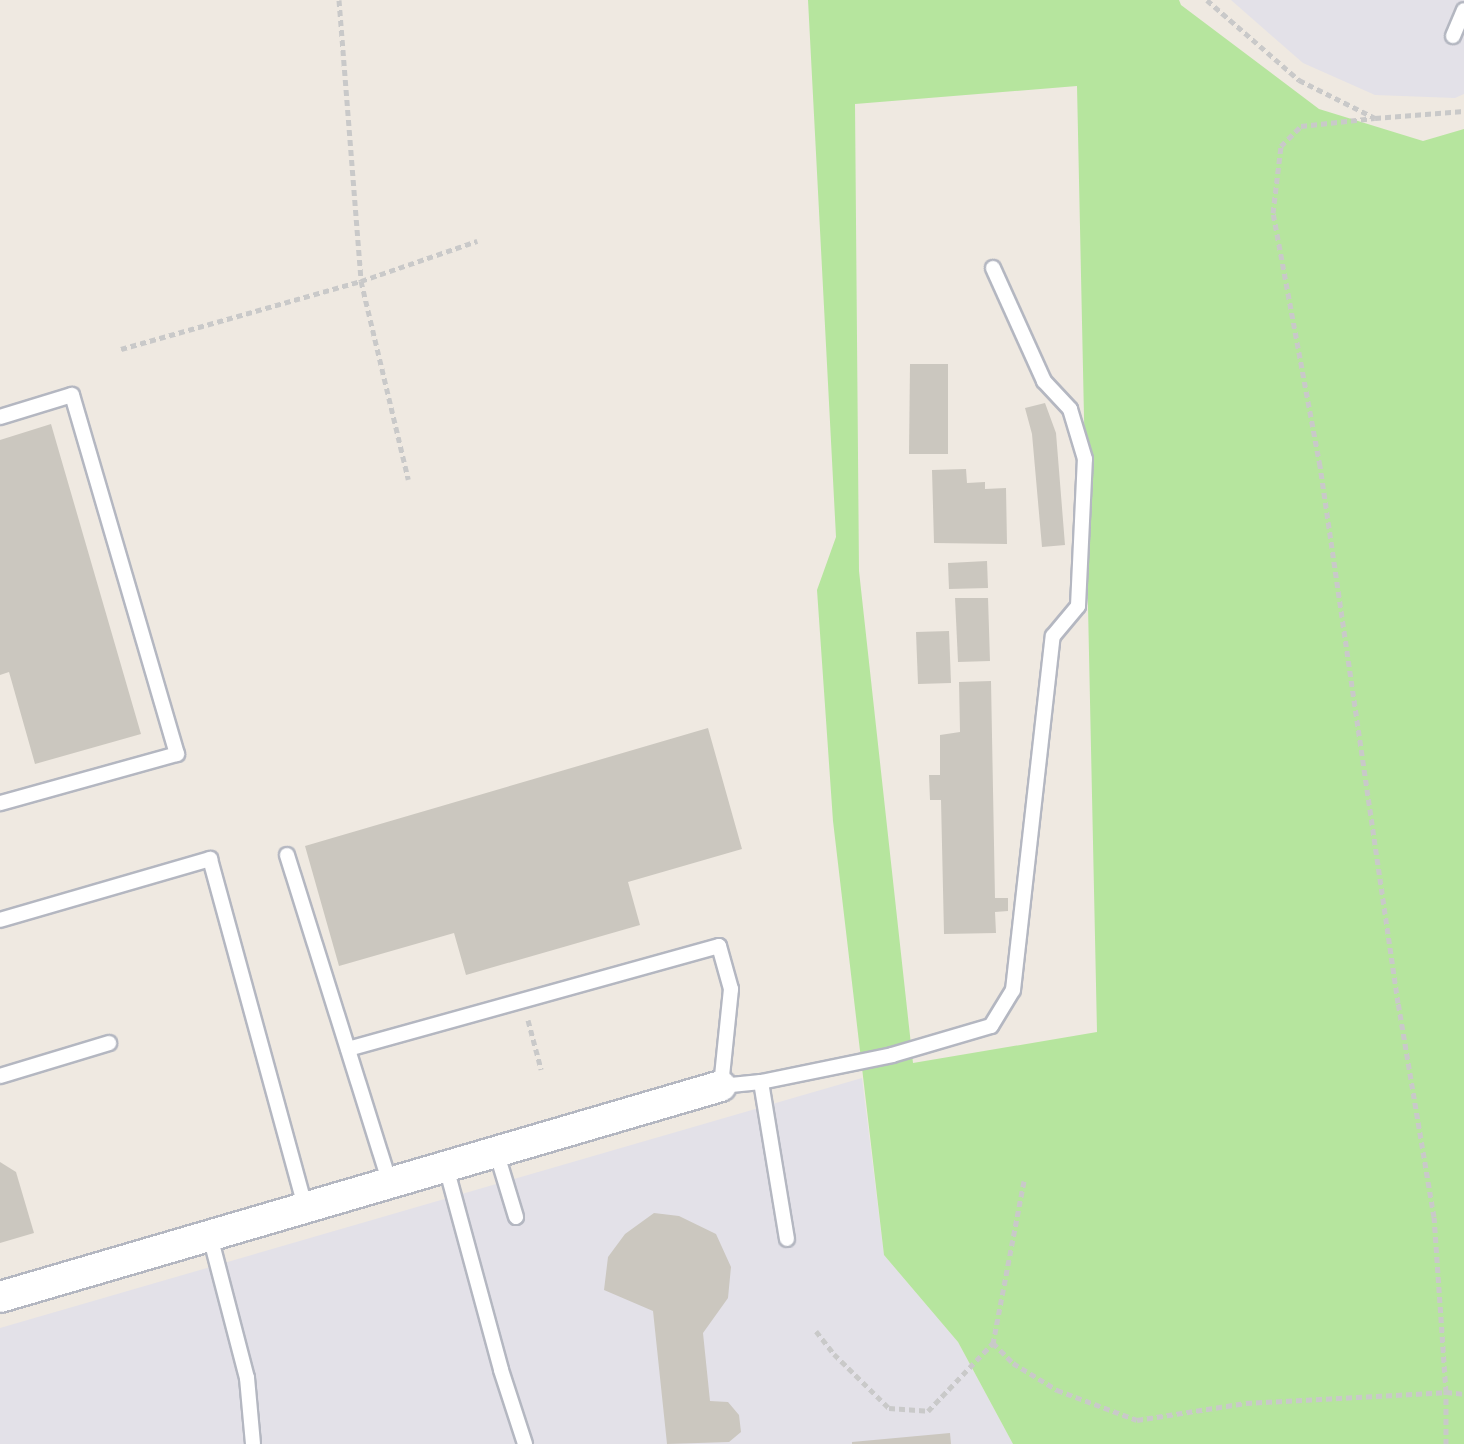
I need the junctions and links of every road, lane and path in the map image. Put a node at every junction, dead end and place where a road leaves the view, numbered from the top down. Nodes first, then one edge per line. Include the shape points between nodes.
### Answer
1 (339, 0) edge
2 (1207, 0) edge
3 (1464, 10) edge
4 (1453, 36) dead end
5 (1464, 111) edge
6 (1375, 118) junction
7 (477, 241) dead end
8 (993, 268) dead end
9 (361, 281) junction
10 (121, 349) dead end
11 (0, 417) edge
12 (408, 479) dead end
13 (0, 803) edge
14 (287, 855) dead end
15 (0, 920) edge
16 (522, 1001) junction
17 (109, 1043) dead end
18 (348, 1049) junction
19 (541, 1069) dead end
20 (0, 1076) edge
21 (761, 1082) junction
22 (721, 1086) junction
23 (496, 1150) junction
24 (446, 1167) junction
25 (1024, 1181) dead end
26 (390, 1184) junction
27 (306, 1209) junction
28 (516, 1217) dead end
29 (210, 1236) junction
30 (787, 1239) dead end
31 (0, 1297) edge
32 (816, 1331) dead end
33 (993, 1343) junction
34 (1446, 1392) junction
35 (1464, 1394) edge
36 (253, 1444) edge
37 (525, 1444) edge
38 (1446, 1444) edge

1 - 9 path
2 - 6 path via 1299,80
3 - 4 lane
5 - 6 path
6 - 34 path via 1301,126 1281,146 1273,213 1320,466 1434,1217
7 - 9 path
8 - 21 lane via 1044,381 1070,409 1085,459 1078,606 1053,636 1013,990 991,1026 922,1048
9 - 10 path
9 - 12 path
11 - 13 lane via 72,395 177,754
14 - 18 lane
15 - 27 lane via 210,859
16 - 18 lane
16 - 19 path
16 - 22 lane via 719,946 731,989
17 - 20 lane
18 - 26 lane
21 - 22 lane
21 - 30 lane
22 - 23 street
23 - 24 street
23 - 28 lane
24 - 26 street
24 - 37 lane
25 - 33 path
26 - 27 street
27 - 29 street
29 - 31 street
29 - 36 lane via 247,1378
32 - 33 path via 889,1408 928,1411
33 - 34 path via 1013,1363 1057,1390 1137,1420 1246,1403
34 - 35 path
34 - 38 path

